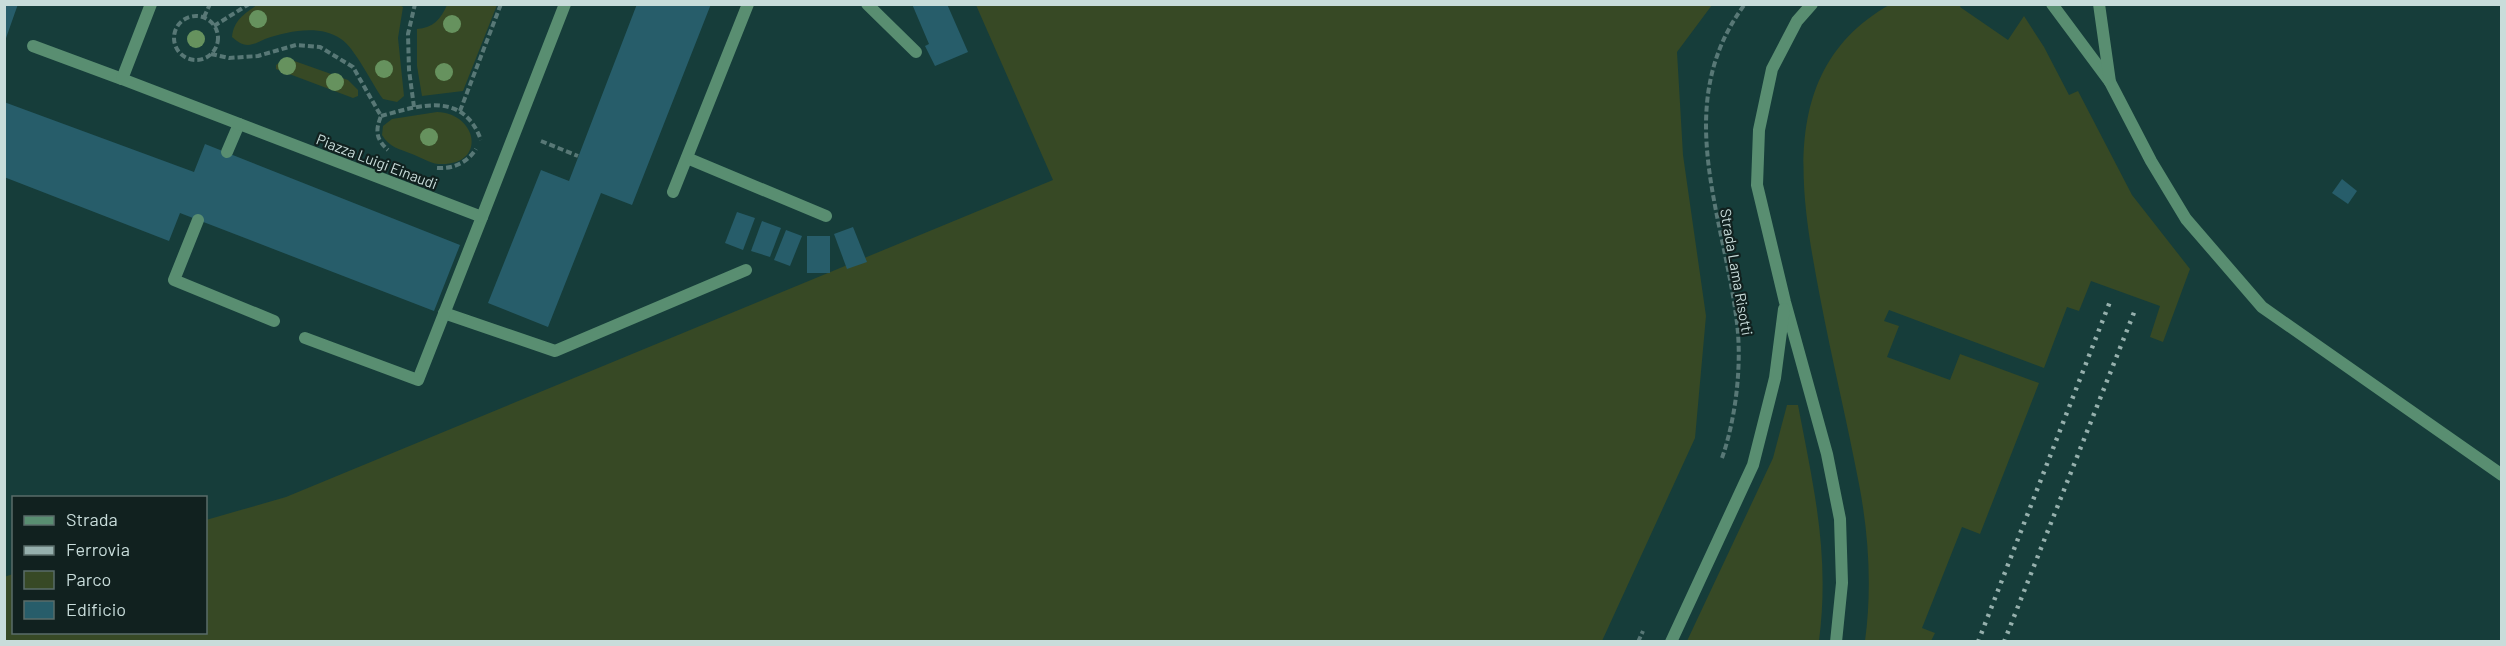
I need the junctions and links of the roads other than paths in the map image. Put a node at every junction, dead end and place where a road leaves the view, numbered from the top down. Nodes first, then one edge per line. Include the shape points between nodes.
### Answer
1 (151, 4) edge
2 (565, 4) edge
3 (748, 4) edge
4 (867, 4) edge
5 (1812, 4) edge
6 (2052, 4) edge
7 (2099, 4) edge
8 (33, 46) dead end
9 (916, 52) dead end
10 (122, 79) junction
11 (2110, 82) junction
12 (239, 124) junction
13 (226, 152) dead end
14 (687, 158) junction
15 (673, 192) dead end
16 (826, 216) dead end
17 (482, 217) junction
18 (198, 220) dead end
19 (746, 270) dead end
20 (1785, 302) junction
21 (444, 313) junction
22 (273, 321) dead end
23 (306, 338) dead end
24 (2502, 475) edge
25 (1671, 642) edge
26 (1836, 642) edge

1 - 10 street
2 - 17 street
3 - 14 street
4 - 9 street
5 - 20 street via 1797,21 1772,69 1759,130 1757,185
6 - 11 street
7 - 11 street
8 - 10 street, Piazza Luigi Einaudi
10 - 12 street, Piazza Luigi Einaudi
11 - 24 street via 2186,219 2262,307
12 - 13 street
12 - 17 street, Piazza Luigi Einaudi
14 - 15 street
14 - 16 street
17 - 21 street
18 - 22 street via 174,280
19 - 21 street via 555,351
20 - 25 street via 1775,378 1753,465
20 - 26 street via 1827,454 1840,519 1842,583
21 - 23 street via 418,380

